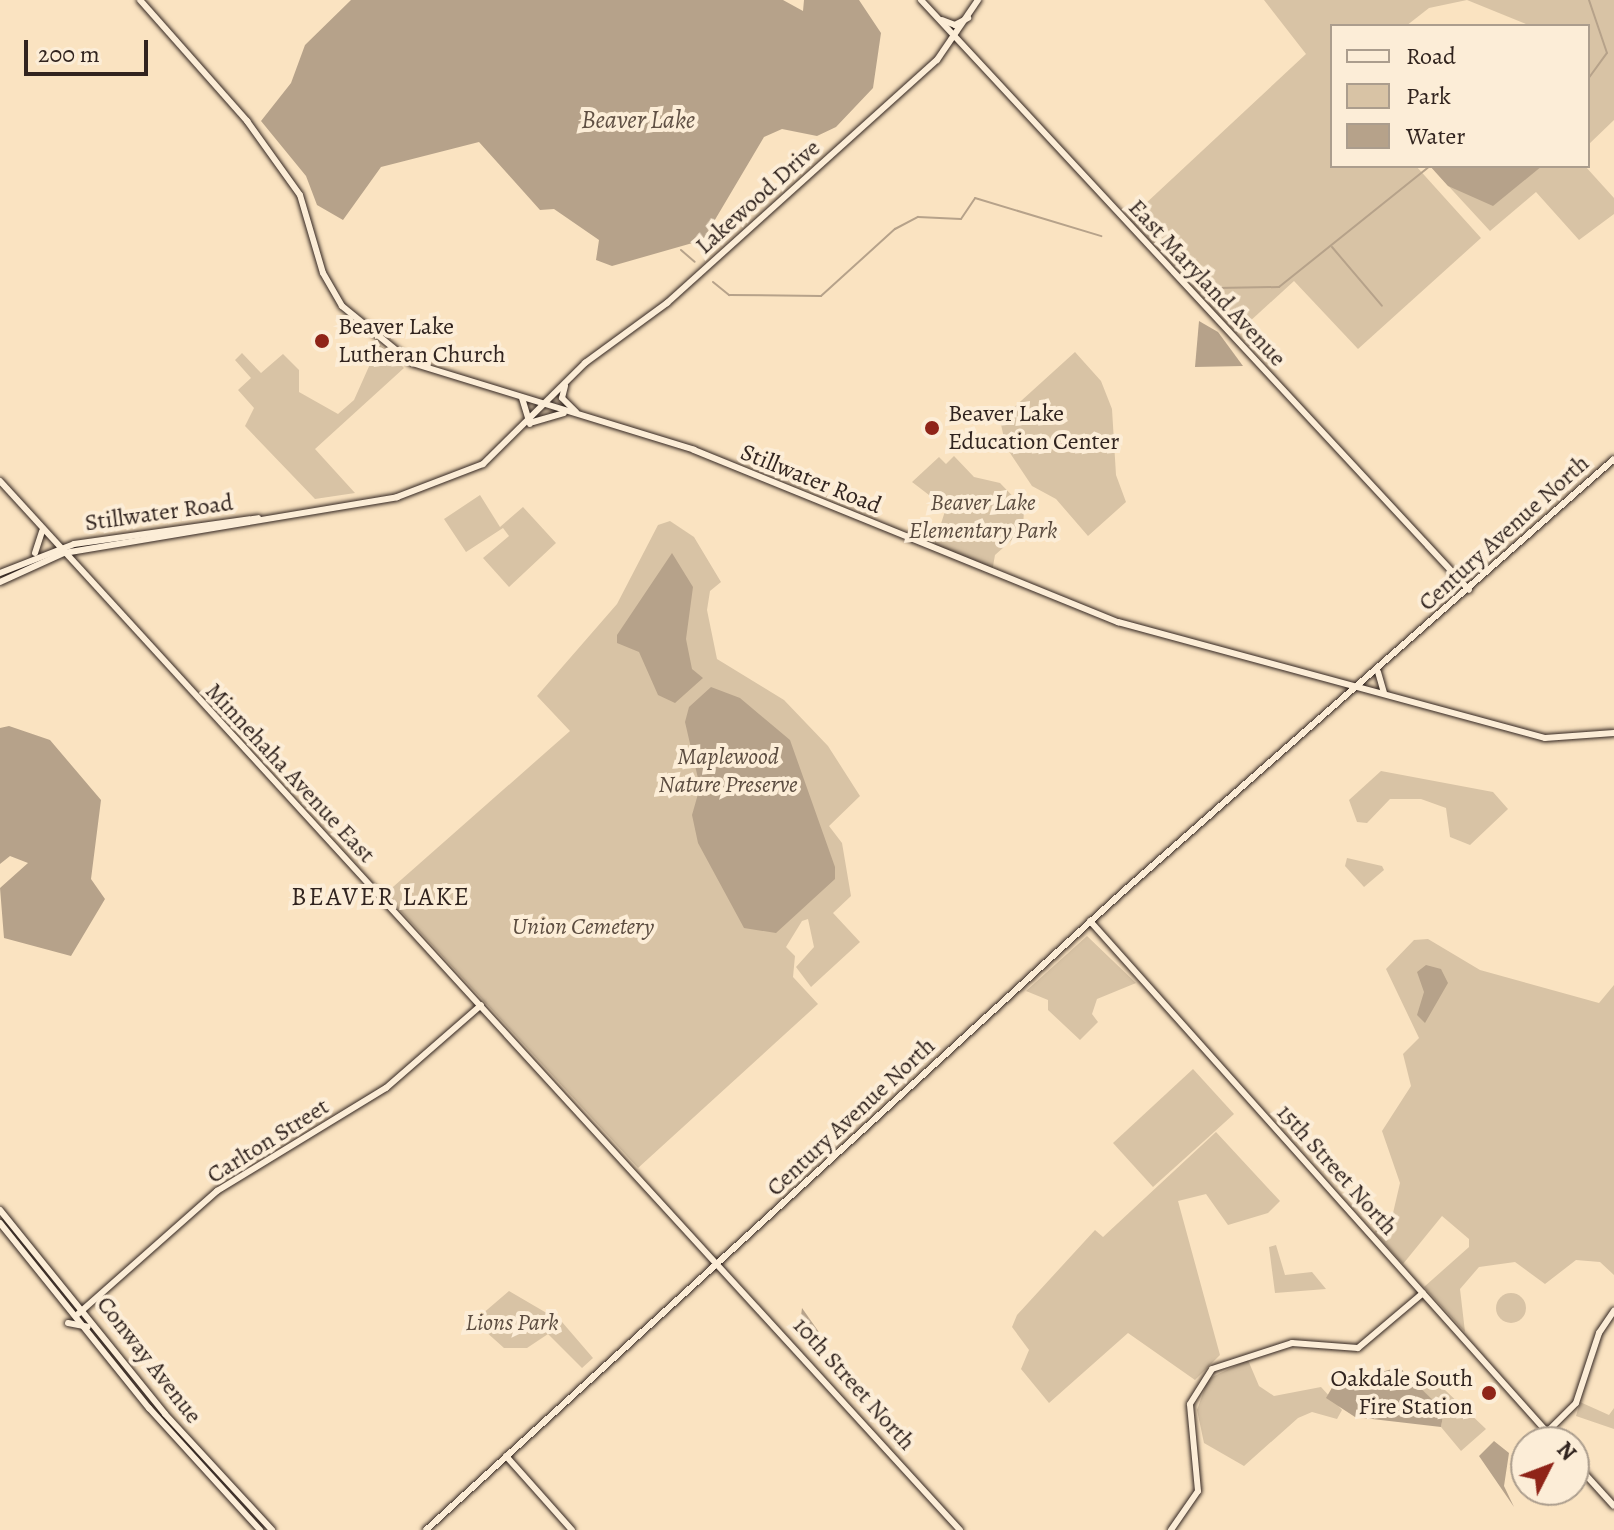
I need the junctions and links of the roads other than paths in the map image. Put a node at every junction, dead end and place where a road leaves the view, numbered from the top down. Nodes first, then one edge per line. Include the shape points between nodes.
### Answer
1 (140, 0) edge
2 (921, 0) edge
3 (978, 0) edge
4 (934, 15) junction
5 (970, 15) junction
6 (956, 38) junction
7 (568, 379) junction
8 (521, 397) junction
9 (546, 405) junction
10 (572, 413) junction
11 (582, 416) junction
12 (530, 424) junction
13 (1614, 459) edge
14 (0, 481) edge
15 (266, 518) junction
16 (41, 527) junction
17 (87, 549) junction
18 (61, 550) junction
19 (32, 556) junction
20 (0, 573) edge
21 (83, 574) junction
22 (0, 582) edge
23 (1469, 590) junction
24 (1380, 668) junction
25 (1333, 680) junction
26 (1358, 687) junction
27 (1387, 695) junction
28 (1334, 708) junction
29 (1614, 733) edge
30 (1090, 921) junction
31 (481, 1005) junction
32 (0, 1210) edge
33 (0, 1223) edge
34 (721, 1261) junction
35 (1423, 1293) junction
36 (85, 1308) junction
37 (1614, 1311) edge
38 (78, 1314) junction
39 (68, 1323) dead end
40 (89, 1327) junction
41 (1542, 1426) edge
42 (1553, 1426) edge
43 (506, 1456) junction
44 (1590, 1480) edge
45 (1614, 1506) edge
46 (260, 1530) edge
47 (272, 1530) edge
48 (426, 1530) edge
49 (572, 1530) edge
50 (960, 1530) edge
51 (1171, 1530) edge

1 - 8 street via 285,172 303,202 323,273 349,313 412,363
2 - 4 street, East Maryland Avenue
3 - 5 street, Lakewood Drive
4 - 5 street via 953,25
4 - 6 street, East Maryland Avenue
5 - 6 street, Lakewood Drive
6 - 7 street, Lakewood Drive via 667,303
6 - 23 street, East Maryland Avenue
7 - 9 street, Lakewood Drive
7 - 11 street via 562,398
8 - 9 street
8 - 12 street
9 - 10 street, Stillwater Road
9 - 12 street, Stillwater Road
10 - 11 street, Stillwater Road
10 - 12 street
11 - 25 street, Stillwater Road via 694,450 1099,616
12 - 15 street, Stillwater Road via 483,464 443,485
13 - 23 street, Century Avenue North
14 - 16 street, Minnehaha Avenue East
15 - 17 street, Stillwater Road
15 - 18 street, Stillwater Road
16 - 18 street, Minnehaha Avenue East
16 - 19 street
17 - 18 street, Stillwater Road
17 - 21 street via 78,559
18 - 19 street
18 - 21 street, Minnehaha Avenue East
18 - 22 street
19 - 20 street
21 - 31 street, Minnehaha Avenue East
23 - 24 street, Century Avenue North
24 - 26 street, Century Avenue North
24 - 27 street via 1375,681
25 - 26 street, Stillwater Road
25 - 28 street via 1341,692
26 - 27 street, Stillwater Road
26 - 28 street, Century Avenue North
27 - 29 street, Stillwater Road via 1550,739
28 - 30 street, Century Avenue North
30 - 34 street, Century Avenue North
30 - 35 street, 15th Street North
31 - 34 street, Minnehaha Avenue East
31 - 36 street, Carlton Street via 386,1088 217,1191
32 - 36 street, Conway Avenue
33 - 38 street, Conway Avenue
34 - 43 street, Century Avenue North
34 - 50 street, 10th Street North
35 - 41 street, 15th Street North
35 - 51 street via 1358,1348 1292,1343 1212,1369 1190,1404 1198,1491
36 - 38 street, Carlton Street
36 - 47 street, Conway Avenue via 165,1414
37 - 42 street via 1599,1333 1576,1404
38 - 40 street, Conway Avenue
39 - 40 street
40 - 46 street, Conway Avenue via 149,1408
43 - 48 street, Century Avenue North
43 - 49 street
44 - 45 street

